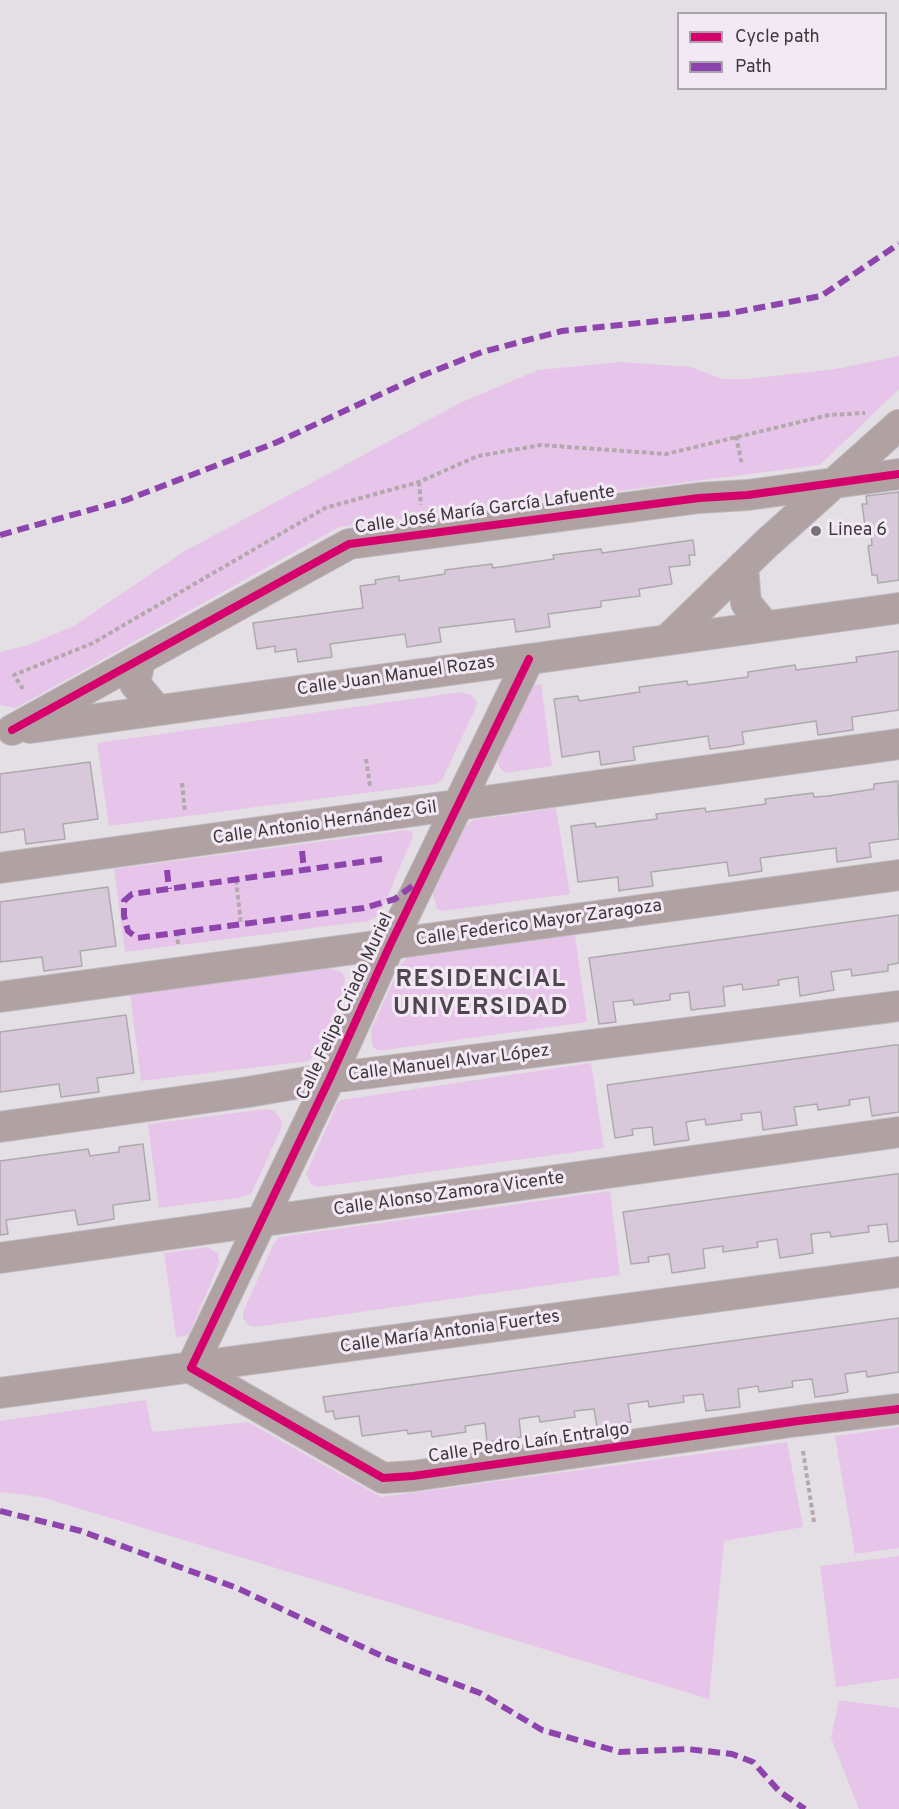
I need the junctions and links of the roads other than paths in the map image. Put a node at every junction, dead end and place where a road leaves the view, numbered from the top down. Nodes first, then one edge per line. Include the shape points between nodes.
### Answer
1 (899, 424) edge
2 (899, 474) edge
3 (835, 484) junction
4 (743, 566) junction
5 (899, 608) edge
6 (765, 626) junction
7 (668, 639) junction
8 (530, 659) junction
9 (140, 660) junction
10 (157, 710) junction
11 (6, 731) edge
12 (899, 744) edge
13 (460, 805) junction
14 (0, 868) edge
15 (899, 875) edge
16 (390, 945) junction
17 (0, 997) edge
18 (899, 1006) edge
19 (330, 1078) junction
20 (0, 1127) edge
21 (899, 1132) edge
22 (260, 1222) junction
23 (0, 1258) edge
24 (899, 1272) edge
25 (191, 1368) junction
26 (0, 1393) edge
27 (899, 1409) edge

1 - 3 street
2 - 3 street, Calle José María García Lafuente
3 - 4 street
3 - 9 street, Calle José María García Lafuente via 348,544
4 - 6 street via 746,603
4 - 7 street
5 - 6 street, Calle Juan Manuel Rozas
6 - 7 street, Calle Juan Manuel Rozas
7 - 8 street, Calle Juan Manuel Rozas
8 - 10 street, Calle Juan Manuel Rozas
8 - 13 street, Calle Felipe Criado Muriel
9 - 10 street via 135,684
9 - 11 street, Calle José María García Lafuente
10 - 11 street, Calle Juan Manuel Rozas
12 - 13 street, Calle Antonio Hernández Gil
13 - 14 street, Calle Antonio Hernández Gil
13 - 16 street, Calle Felipe Criado Muriel
15 - 16 street, Calle Federico Mayor Zaragoza
16 - 17 street, Calle Federico Mayor Zaragoza
16 - 19 street, Calle Felipe Criado Muriel
18 - 19 street, Calle Manuel Alvar López
19 - 20 street, Calle Manuel Alvar López
19 - 22 street, Calle Felipe Criado Muriel
21 - 22 street, Calle Alonso Zamora Vicente
22 - 23 street, Calle Alonso Zamora Vicente
22 - 25 street, Calle Felipe Criado Muriel
24 - 25 street, Calle María Antonia Fuertes
25 - 26 street, Calle María Antonia Fuertes
25 - 27 street, Calle Pedro Laín Entralgo via 382,1478

